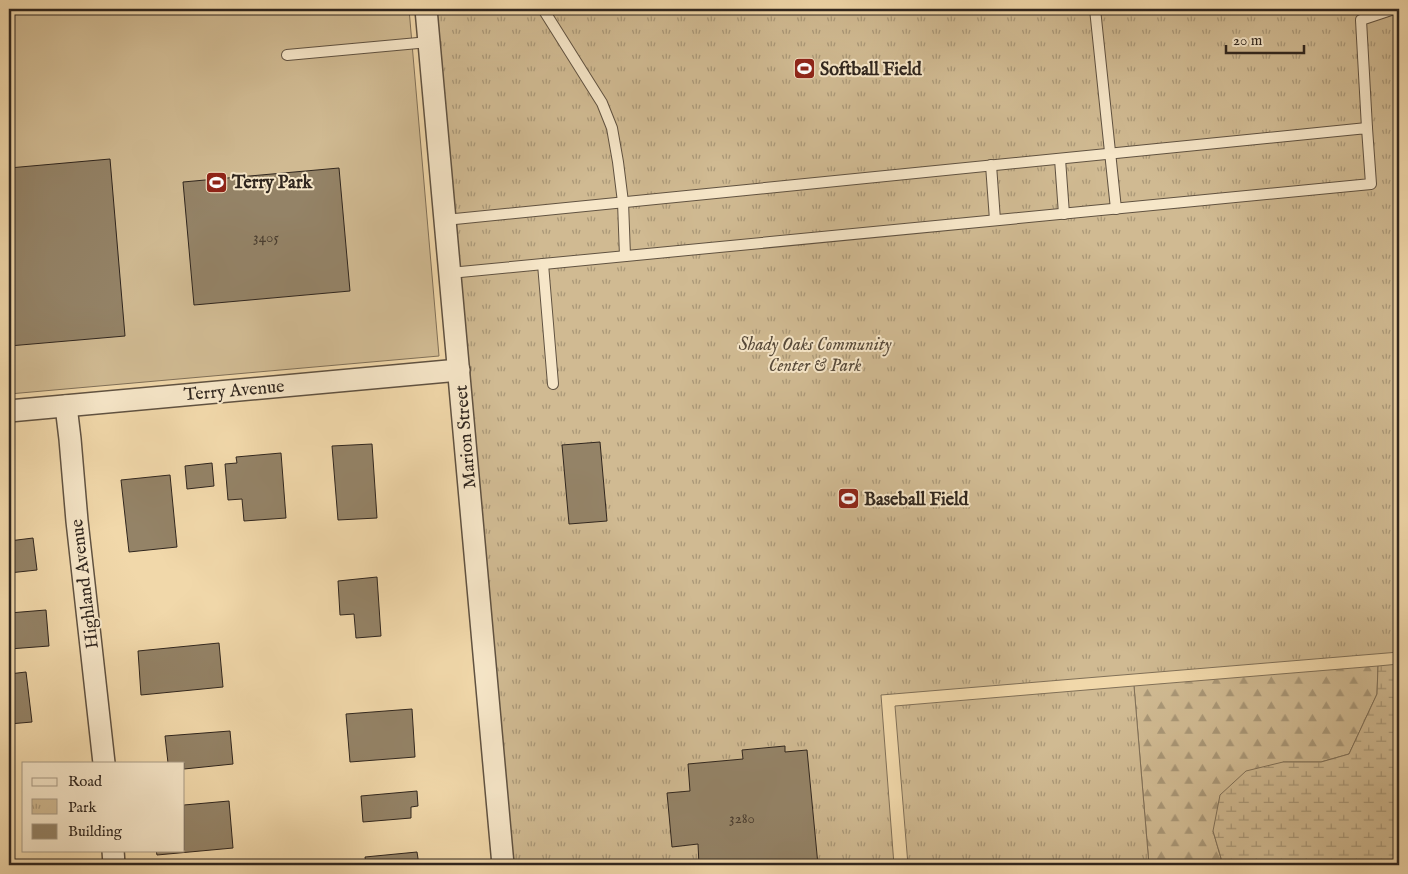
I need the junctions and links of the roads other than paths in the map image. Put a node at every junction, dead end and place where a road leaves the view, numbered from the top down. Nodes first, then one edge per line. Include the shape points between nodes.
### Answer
1 (426, 9) edge
2 (544, 9) edge
3 (1095, 9) edge
4 (1394, 9) edge
5 (429, 42) junction
6 (287, 55) dead end
7 (1367, 128) junction
8 (1110, 154) junction
9 (1060, 159) junction
10 (991, 165) junction
11 (623, 202) junction
12 (1116, 209) junction
13 (1064, 214) junction
14 (445, 220) junction
15 (995, 220) junction
16 (625, 256) junction
17 (543, 264) junction
18 (450, 273) junction
19 (459, 370) junction
20 (553, 384) dead end
21 (66, 406) junction
22 (9, 411) edge
23 (104, 762) edge
24 (113, 852) edge
25 (114, 865) edge
26 (503, 865) edge

1 - 5 street, Marion Street
2 - 11 lane via 602,103 612,128
3 - 8 lane
4 - 7 lane via 1361,20
5 - 6 lane
5 - 14 street, Marion Street
7 - 8 lane
7 - 12 lane via 1371,184
8 - 9 lane
8 - 12 lane
9 - 10 lane
9 - 13 lane
10 - 11 lane
10 - 15 lane
11 - 14 lane
11 - 16 lane
12 - 13 lane
13 - 15 lane
14 - 18 street, Marion Street
15 - 16 lane
16 - 17 lane
17 - 18 lane
17 - 20 lane
18 - 19 street, Marion Street
19 - 21 street, Terry Avenue
19 - 26 street, Marion Street
21 - 22 street, Terry Avenue
21 - 23 street, Highland Avenue
24 - 25 street

